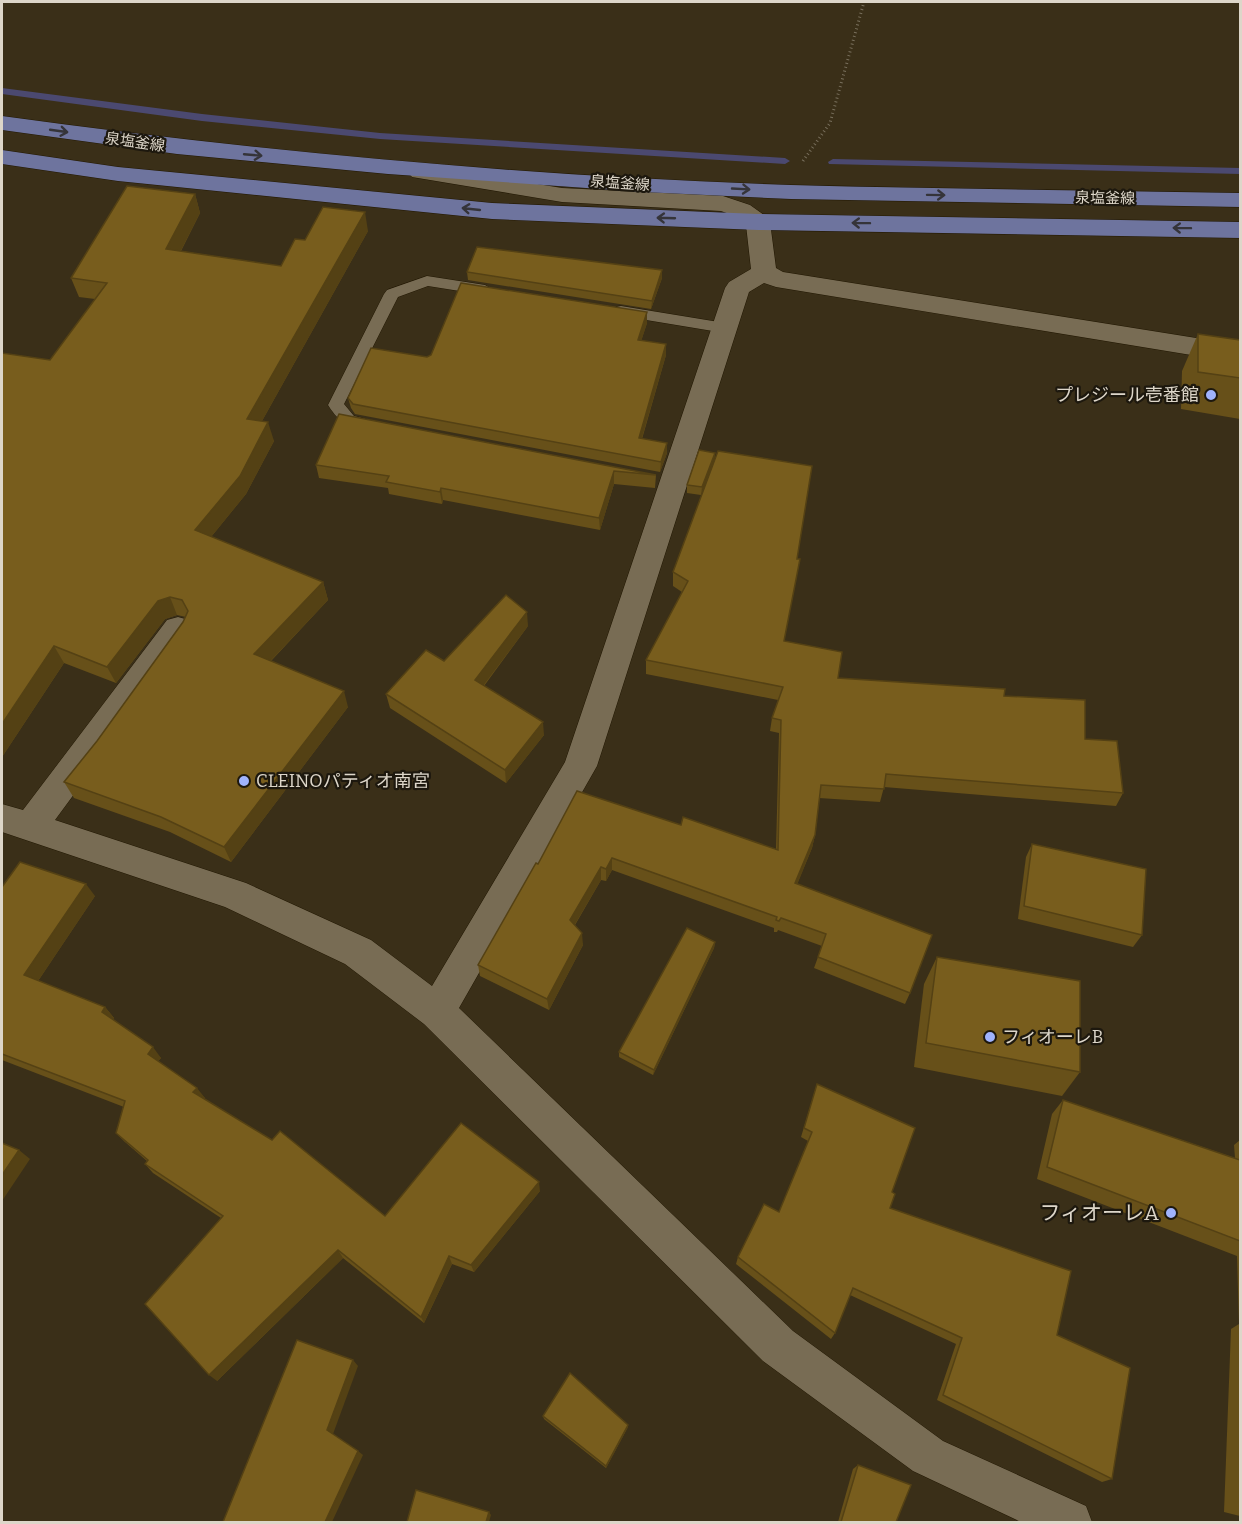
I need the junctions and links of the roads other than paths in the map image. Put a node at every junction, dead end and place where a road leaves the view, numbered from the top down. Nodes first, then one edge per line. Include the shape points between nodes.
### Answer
1 (2, 123) edge
2 (2, 157) edge
3 (388, 167) junction
4 (1240, 200) edge
5 (758, 222) junction
6 (1240, 230) edge
7 (764, 272) junction
8 (496, 292) edge
9 (610, 310) edge
10 (725, 328) junction
11 (1240, 354) edge
12 (384, 428) edge
13 (178, 629) edge
14 (16, 822) edge
15 (437, 1012) junction
16 (1070, 1522) edge

1 -> 3 main road, 泉塩釜線 via 177,147
5 -> 2 main road, 泉塩釜線 via 492,211 118,174
3 -> 4 main road, 泉塩釜線 via 791,192
3 - 5 street via 562,195 723,204
6 -> 5 main road, 泉塩釜線
5 - 7 street
7 - 10 street via 738,288
7 - 11 street via 776,279
8 - 12 lane via 428,281 392,294 336,405 349,421
9 - 10 lane
10 - 15 street via 668,482 580,766
13 - 14 street
14 - 15 street via 234,894 358,952
15 - 16 street via 778,1346 928,1456

